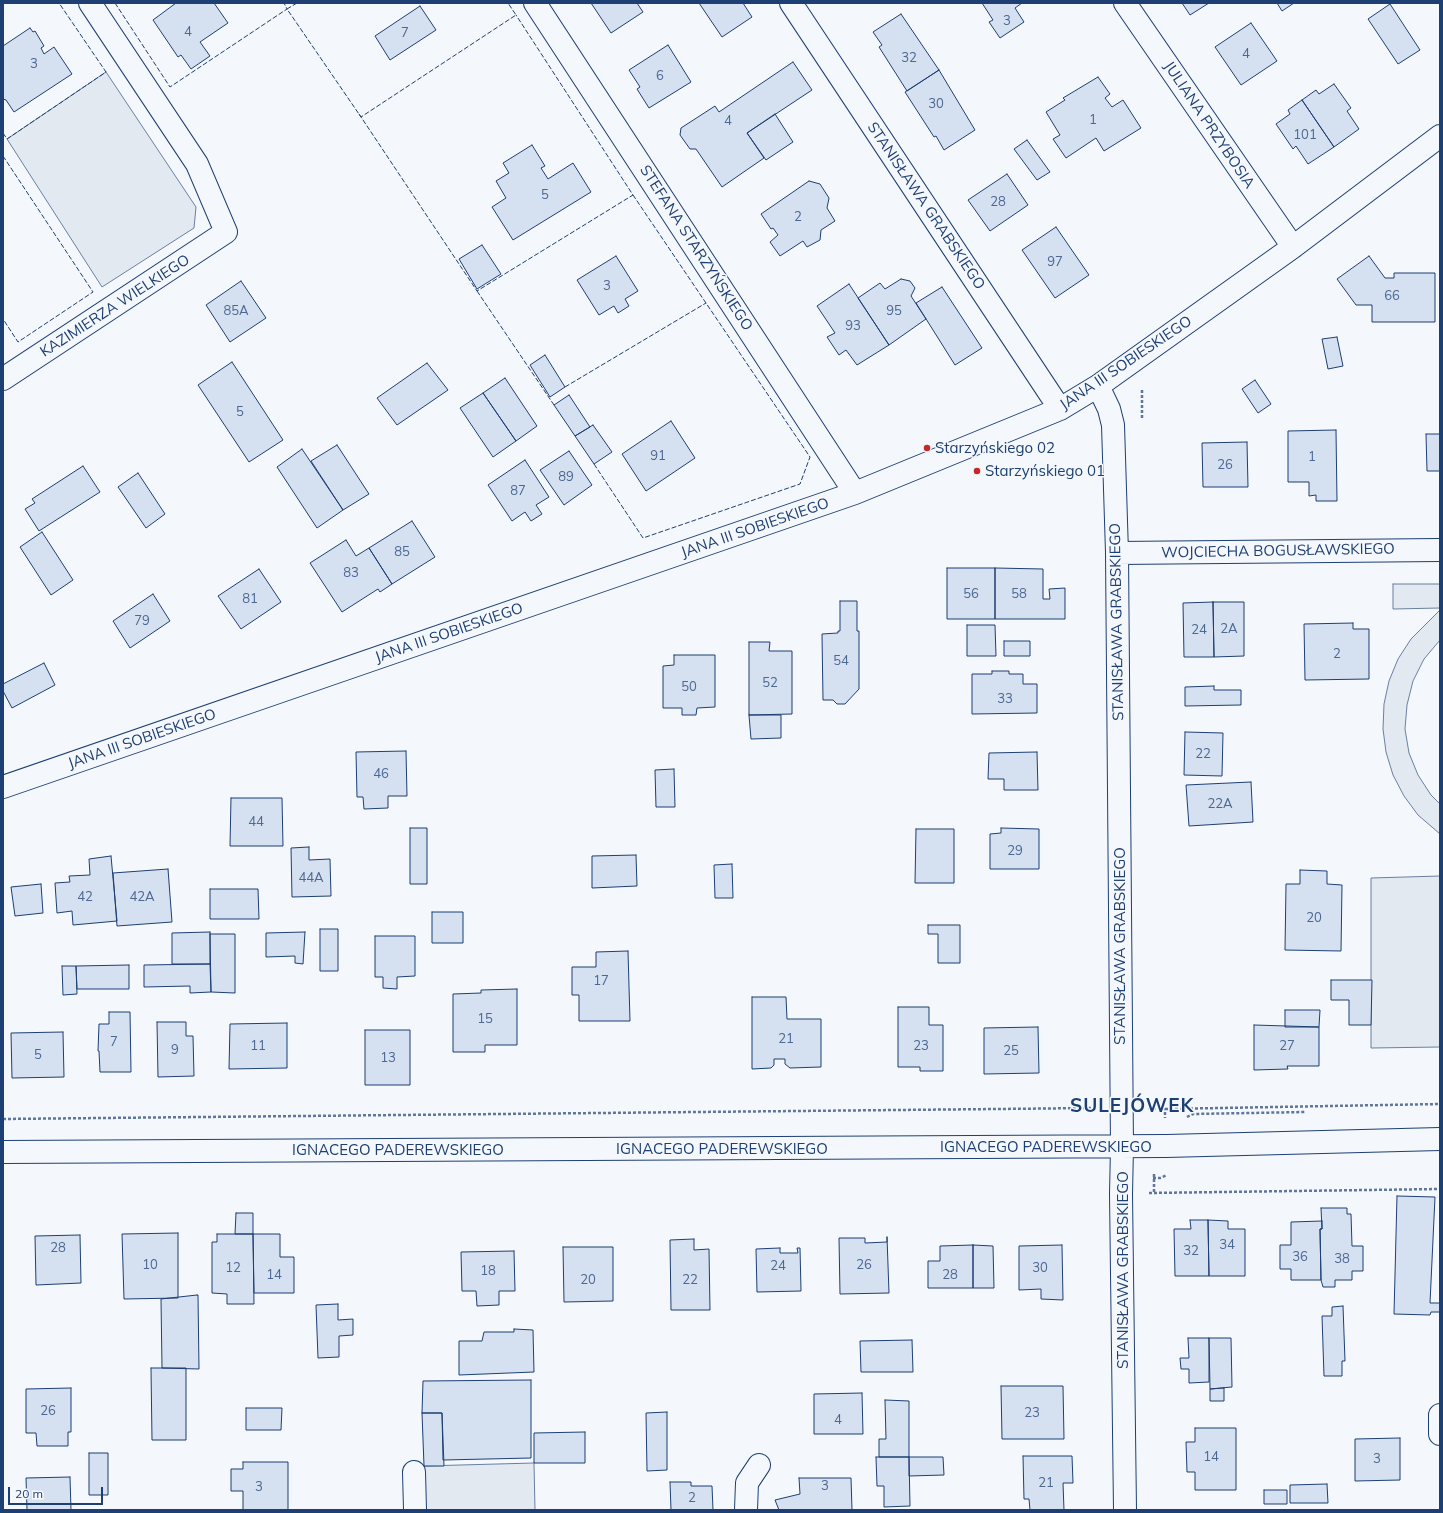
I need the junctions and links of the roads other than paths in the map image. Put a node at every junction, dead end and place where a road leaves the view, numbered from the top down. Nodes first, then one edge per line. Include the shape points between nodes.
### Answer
1 (90, 3) edge
2 (535, 3) edge
3 (790, 3) edge
4 (1125, 3) edge
5 (1440, 136) edge
6 (1293, 247) junction
7 (3, 379) edge
8 (1098, 386) junction
9 (1060, 409) junction
10 (855, 493) junction
11 (1440, 550) edge
12 (1117, 553) junction
13 (3, 787) edge
14 (1440, 1139) edge
15 (1122, 1147) junction
16 (3, 1152) edge
17 (1440, 1415) edge
18 (1440, 1434) edge
19 (759, 1464) dead end
20 (414, 1472) dead end
21 (415, 1510) edge
22 (746, 1510) edge
23 (1125, 1510) edge

1 - 7 street, KAZIMIERZA WIELKIEGO via 197,164 226,232
2 - 10 street, STEFANA STARZYŃSKIEGO
3 - 9 street, STANISŁAWA GRABSKIEGO
4 - 6 street, JULIANA PRZYBOSIA
5 - 6 street, JANA III SOBIESKIEGO
6 - 8 street, JANA III SOBIESKIEGO
8 - 9 street, JANA III SOBIESKIEGO
8 - 12 street, STANISŁAWA GRABSKIEGO via 1114,425
9 - 10 street, JANA III SOBIESKIEGO
10 - 13 street, JANA III SOBIESKIEGO
11 - 12 street, WOJCIECHA BOGUSŁAWSKIEGO
12 - 15 street, STANISŁAWA GRABSKIEGO
14 - 15 street, IGNACEGO PADEREWSKIEGO
15 - 16 street, IGNACEGO PADEREWSKIEGO
15 - 23 street, STANISŁAWA GRABSKIEGO
17 - 18 street
19 - 22 street via 747,1483
20 - 21 street

